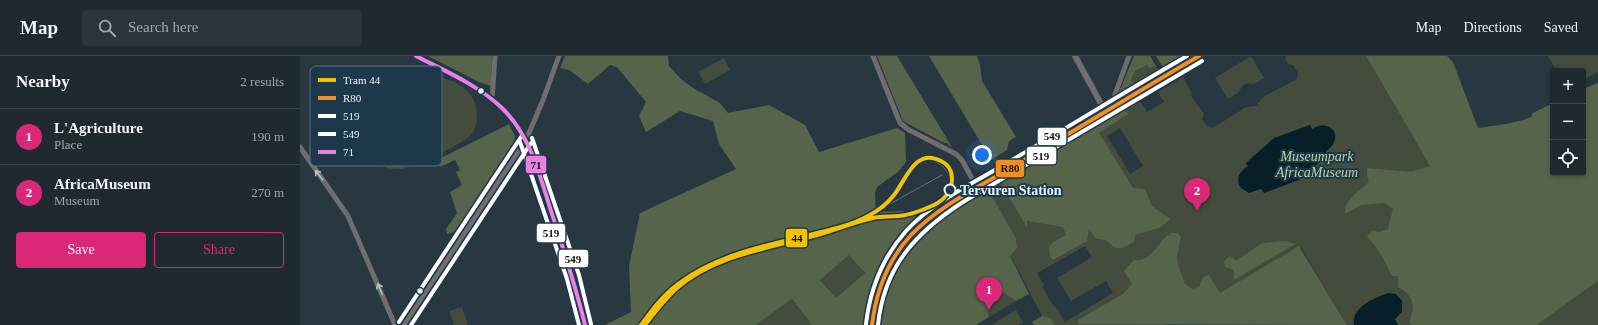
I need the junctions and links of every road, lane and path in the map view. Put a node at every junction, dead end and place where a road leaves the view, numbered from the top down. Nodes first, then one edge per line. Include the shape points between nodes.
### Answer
1 (416, 56) edge
2 (494, 56) edge
3 (559, 56) edge
4 (873, 56) edge
5 (1075, 56) edge
6 (1129, 56) edge
7 (1199, 56) edge
8 (435, 66) edge
9 (442, 70) edge
10 (1114, 97) dead end
11 (492, 100) junction
12 (1105, 111) junction
13 (526, 140) junction
14 (300, 147) edge
15 (310, 161) edge
16 (313, 166) edge
17 (978, 188) junction
18 (395, 325) edge
19 (404, 325) edge
20 (585, 325) edge
21 (872, 325) edge

1 - 8 street
2 - 11 street
3 - 13 street
4 - 17 street via 900,123 956,154
5 - 12 street
6 - 10 street
7 - 12 main road
9 - 11 street
11 - 13 street via 516,124
12 - 17 main road
13 - 19 street
13 - 20 street via 572,276
15 -> 14 street
18 -> 16 street via 348,216
17 - 21 main road via 935,214 902,246 882,283

